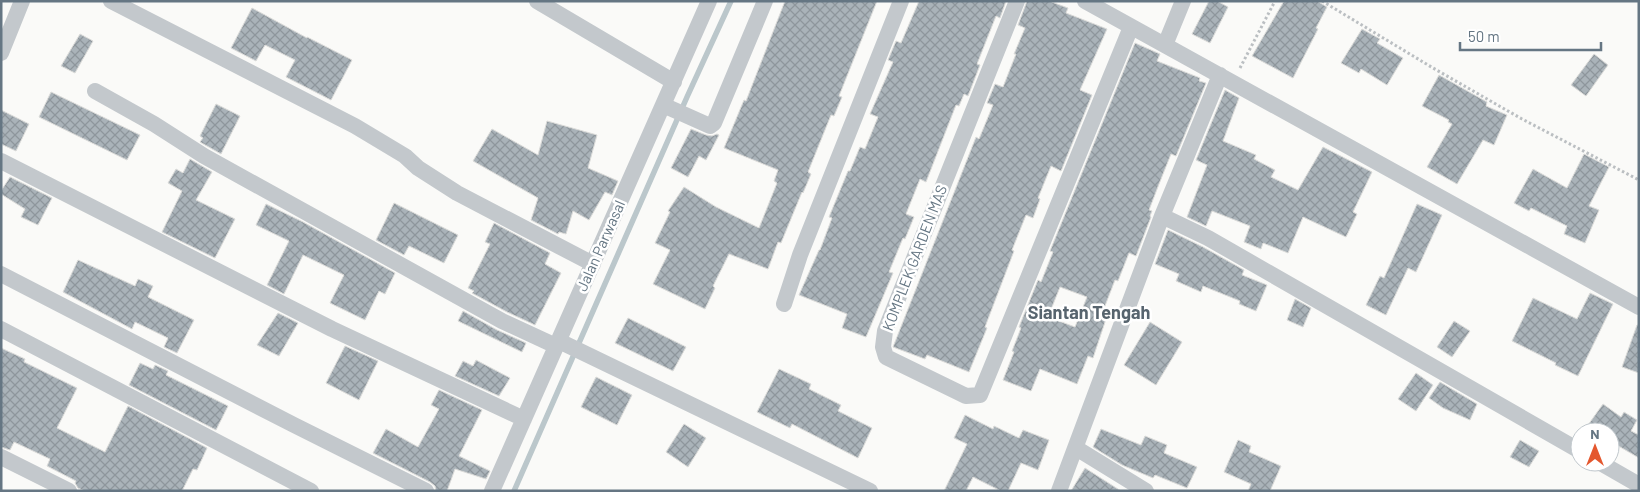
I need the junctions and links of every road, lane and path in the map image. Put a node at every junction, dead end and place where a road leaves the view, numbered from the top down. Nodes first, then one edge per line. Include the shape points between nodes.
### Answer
1 (22, 1) edge
2 (112, 1) edge
3 (537, 1) edge
4 (710, 1) edge
5 (765, 1) edge
6 (901, 1) edge
7 (1017, 1) edge
8 (1085, 1) edge
9 (1183, 1) edge
10 (1275, 1) edge
11 (1322, 1) edge
12 (1132, 27) junction
13 (1165, 45) junction
14 (1, 54) edge
15 (1227, 79) junction
16 (674, 82) junction
17 (95, 91) dead end
18 (667, 107) junction
19 (1, 161) edge
20 (1639, 180) edge
21 (1162, 216) junction
22 (593, 264) junction
23 (1, 274) edge
24 (784, 304) dead end
25 (1639, 307) edge
26 (1, 329) edge
27 (560, 344) junction
28 (524, 419) junction
29 (1570, 445) edge
30 (1076, 448) junction
31 (1, 458) edge
32 (1616, 472) edge
33 (1639, 485) edge
34 (69, 491) edge
35 (310, 491) edge
36 (426, 491) edge
37 (492, 491) edge
38 (870, 491) edge
39 (1059, 491) edge
40 (1146, 491) edge

1 - 14 street
2 - 22 street via 355,126 457,193
3 - 16 street
4 - 16 street, Jalan Parwasal
5 - 18 street via 714,122 710,126
6 - 24 street
7 - 12 street, KOMPLEK GARDEN MAS via 885,331 883,347 886,357 966,396 980,395
8 - 12 street
9 - 13 street
10 - 15 path
11 - 20 path via 1522,119
12 - 13 street
13 - 15 street
15 - 21 street
15 - 25 street
16 - 18 street, Jalan Parwasal
17 - 27 street via 204,156 502,321
18 - 22 street, Jalan Parwasal
19 - 28 street via 332,329
21 - 29 street via 1208,238
21 - 30 street
22 - 27 street, Jalan Parwasal
23 - 36 street
26 - 35 street
27 - 28 street, Jalan Parwasal
27 - 38 street
28 - 37 street, Jalan Parwasal
30 - 39 street
30 - 40 street
31 - 34 street
32 - 33 street

